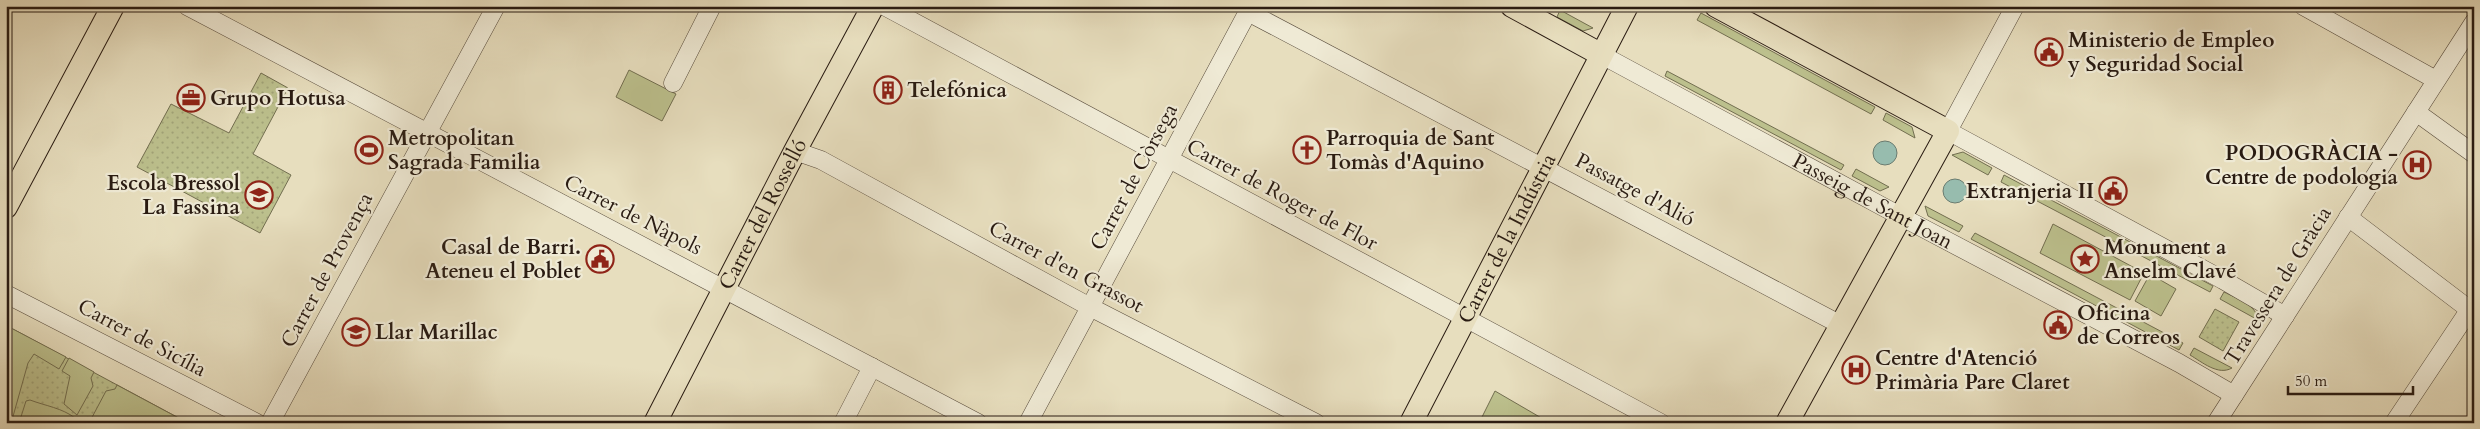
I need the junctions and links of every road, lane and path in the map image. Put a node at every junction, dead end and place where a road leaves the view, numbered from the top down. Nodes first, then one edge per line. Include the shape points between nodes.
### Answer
1 (113, 6) edge
2 (187, 6) edge
3 (496, 6) edge
4 (712, 6) edge
5 (873, 6) edge
6 (884, 6) edge
7 (1512, 6) edge
8 (1627, 6) edge
9 (1716, 6) edge
10 (2015, 6) edge
11 (2303, 6) edge
12 (1250, 9) edge
13 (2474, 22) edge
14 (1600, 54) junction
15 (2436, 80) junction
16 (673, 83) dead end
17 (2416, 112) junction
18 (1948, 131) junction
19 (426, 133) junction
20 (795, 151) junction
21 (2474, 154) edge
22 (1169, 160) junction
23 (1543, 167) junction
24 (6, 207) edge
25 (1900, 216) junction
26 (2348, 217) junction
27 (724, 288) junction
28 (6, 294) edge
29 (1090, 307) junction
30 (2472, 309) edge
31 (2284, 316) junction
32 (1466, 319) junction
33 (1841, 325) junction
34 (872, 367) junction
35 (2234, 395) junction
36 (257, 423) edge
37 (270, 423) edge
38 (655, 423) edge
39 (843, 423) edge
40 (978, 423) edge
41 (1028, 423) edge
42 (1316, 423) edge
43 (1411, 423) edge
44 (1661, 423) edge
45 (1787, 423) edge
46 (2216, 423) edge
47 (2394, 423) edge

1 - 24 main road
2 - 19 street, Carrer de Nàpols
3 - 19 street, Carrer de Provença
4 - 16 street
5 - 20 main road, Carrer del Rosselló
6 - 22 street, Carrer de Roger de Flor
7 - 14 main road, Passeig de Sant Joan
8 - 14 main road, Carrer de la Indústria
9 - 18 main road
10 - 18 street
11 - 15 street
12 - 22 street, Carrer de Còrsega
12 - 23 street, Passatge d'Alió
13 - 15 street, Travessera de Gràcia
14 - 23 main road, Carrer de la Indústria
14 - 25 street, Passeig de Sant Joan
15 - 17 street, Travessera de Gràcia
17 - 21 street
17 - 26 street, Travessera de Gràcia
18 - 25 main road
18 - 31 street
19 - 27 street, Carrer de Nàpols
19 - 37 street, Carrer de Provença
20 - 27 main road, Carrer del Rosselló
20 - 29 street, Carrer d'en Grassot via 820,160
22 - 29 street, Carrer de Còrsega
22 - 32 street, Carrer de Roger de Flor
23 - 32 main road, Carrer de la Indústria
23 - 33 street, Passatge d'Alió
25 - 33 main road
25 - 35 street, Passeig de Sant Joan
26 - 30 street
26 - 31 street, Travessera de Gràcia
27 - 34 street, Carrer de Nàpols
27 - 38 main road, Carrer del Rosselló
28 - 36 street, Carrer de Sicília
29 - 41 street, Carrer de Còrsega
29 - 42 street, Carrer d'en Grassot
30 - 47 street
31 - 35 street, Travessera de Gràcia
32 - 43 main road, Carrer de la Indústria
32 - 44 street, Carrer de Roger de Flor
33 - 45 main road
34 - 39 street
34 - 40 street, Carrer de Nàpols
35 - 46 street, Travessera de Gràcia

